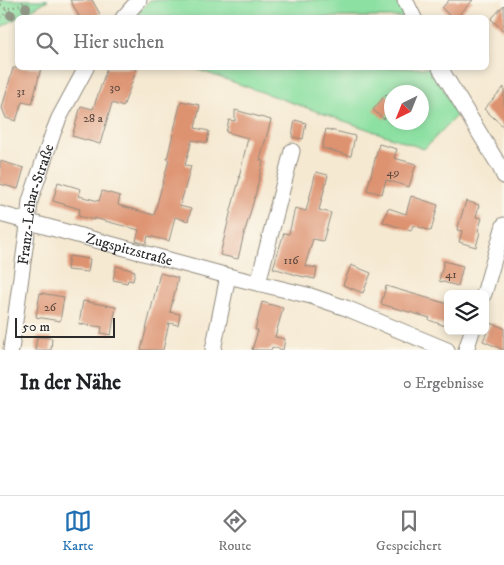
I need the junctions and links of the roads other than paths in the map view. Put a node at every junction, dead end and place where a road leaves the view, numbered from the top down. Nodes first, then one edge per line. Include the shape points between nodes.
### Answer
1 (405, 0) edge
2 (412, 15) edge
3 (85, 70) edge
4 (441, 70) edge
5 (292, 151) dead end
6 (503, 169) edge
7 (0, 214) edge
8 (28, 222) junction
9 (504, 225) edge
10 (228, 276) junction
11 (258, 283) junction
12 (485, 290) edge
13 (471, 335) edge
14 (11, 350) edge
15 (213, 350) edge
16 (447, 350) edge
17 (466, 350) edge

1 - 2 street
3 - 8 street, Franz-Lehar-Straße via 53,133 30,201
4 - 6 street
5 - 11 street
7 - 8 street, Zugspitzstraße
8 - 10 street, Zugspitzstraße
8 - 14 street, Franz-Lehar-Straße
9 - 12 street
10 - 11 street, Zugspitzstraße
10 - 15 street
11 - 16 street, Zugspitzstraße via 330,302
13 - 17 street

